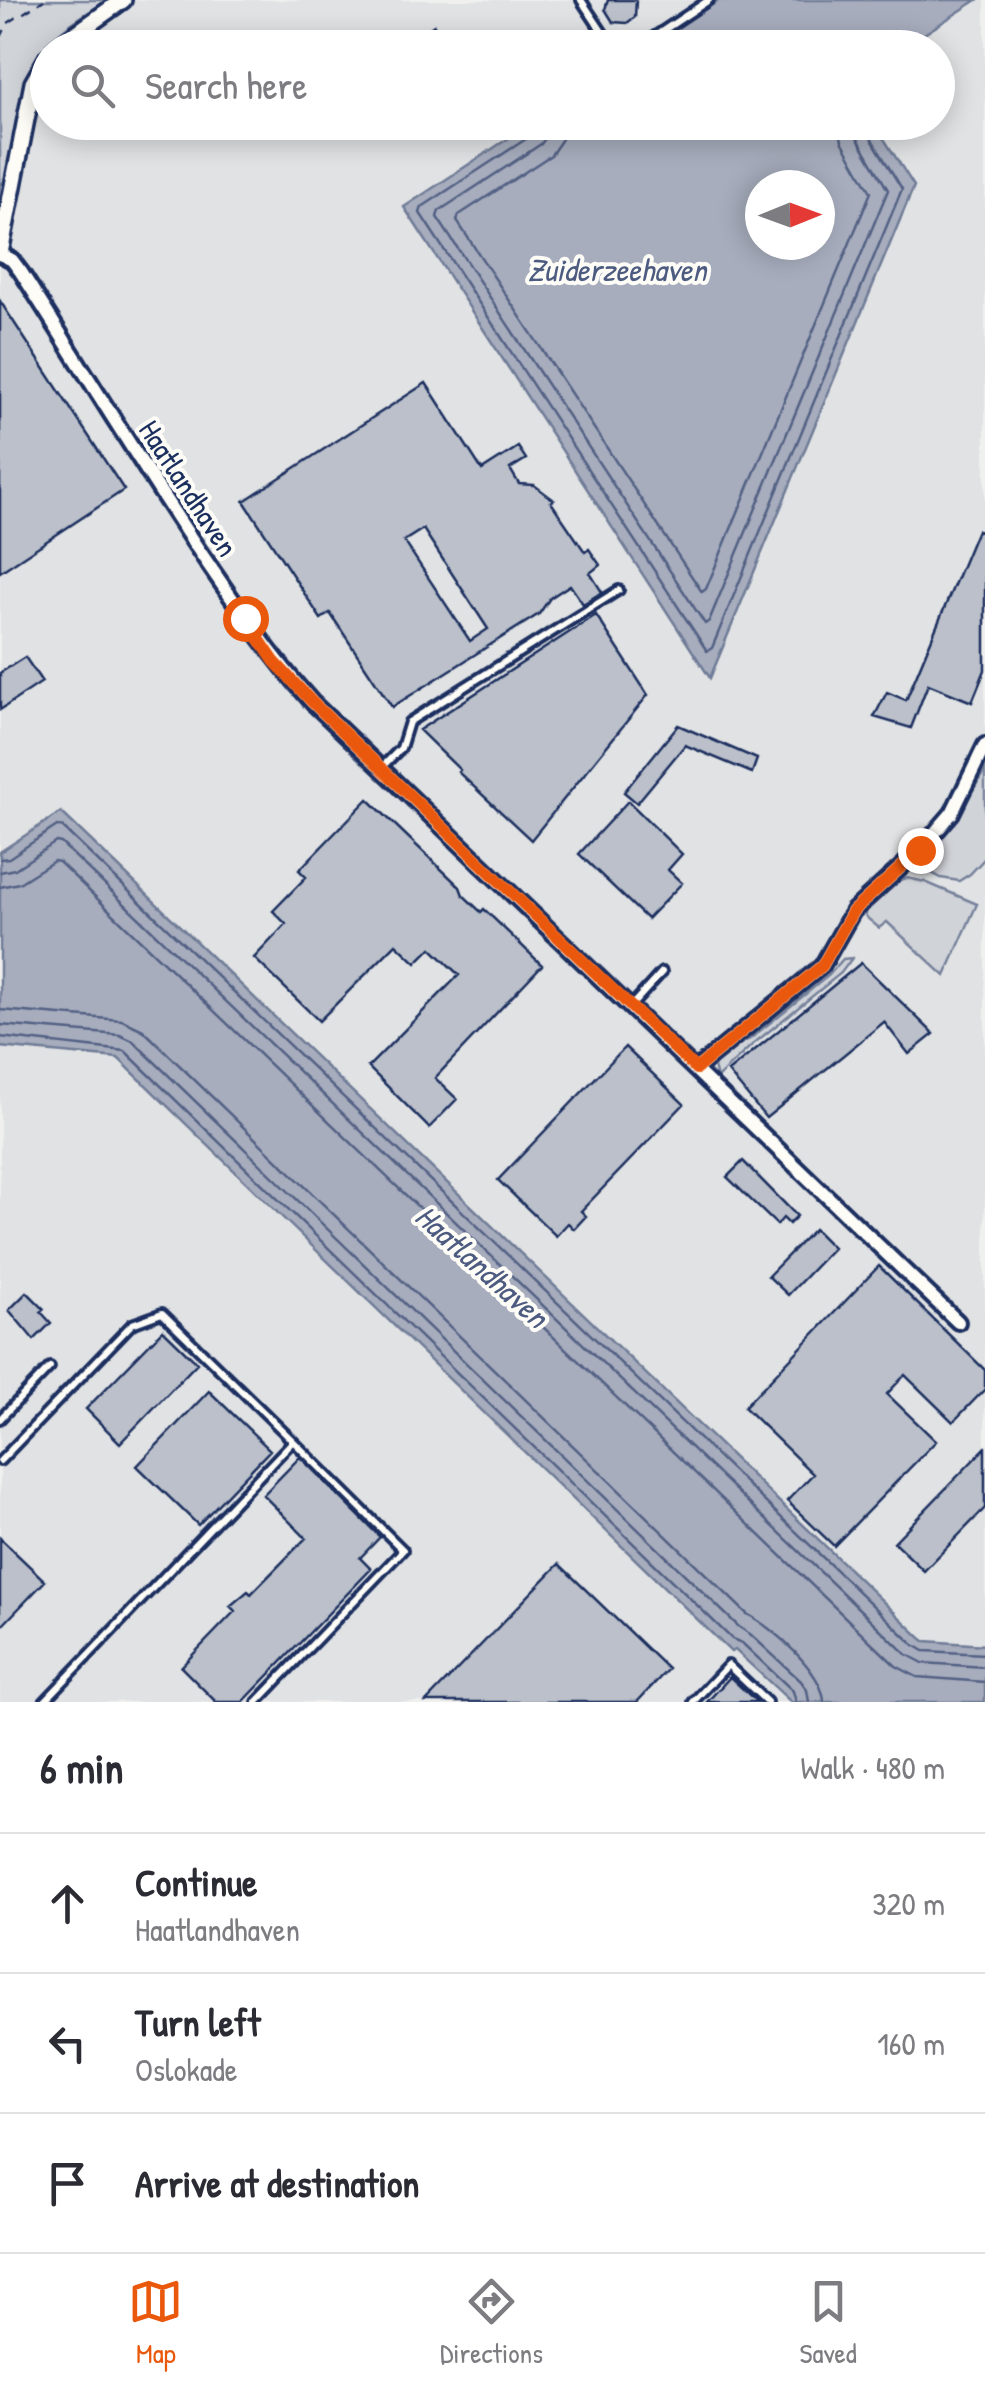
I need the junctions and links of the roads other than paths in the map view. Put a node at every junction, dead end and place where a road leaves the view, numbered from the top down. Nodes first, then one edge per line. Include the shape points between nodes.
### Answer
1 (124, 0) edge
2 (581, 0) edge
3 (709, 0) edge
4 (82, 30) edge
5 (601, 30) edge
6 (664, 30) edge
7 (30, 98) edge
8 (0, 253) edge
9 (619, 590) dead end
10 (985, 745) edge
11 (380, 768) junction
12 (662, 972) dead end
13 (630, 1007) junction
14 (696, 1069) junction
15 (958, 1322) dead end
16 (50, 1366) dead end
17 (0, 1419) edge
18 (292, 1440) junction
19 (0, 1461) edge
20 (44, 1702) edge
21 (257, 1702) edge
22 (693, 1702) edge
23 (767, 1702) edge

1 - 4 street
2 - 5 lane
3 - 6 lane
7 - 8 street
8 - 11 street, Haatlandhaven via 21,272 274,661
9 - 11 lane via 409,722 401,748
10 - 14 street via 952,813 853,911 822,966
11 - 13 street, Haatlandhaven
12 - 13 lane
13 - 14 street, Haatlandhaven
14 - 15 street, Haatlandhaven
16 - 17 lane
18 - 19 lane via 162,1313 132,1324
18 - 20 lane
18 - 21 lane via 402,1550
22 - 23 lane via 728,1665

